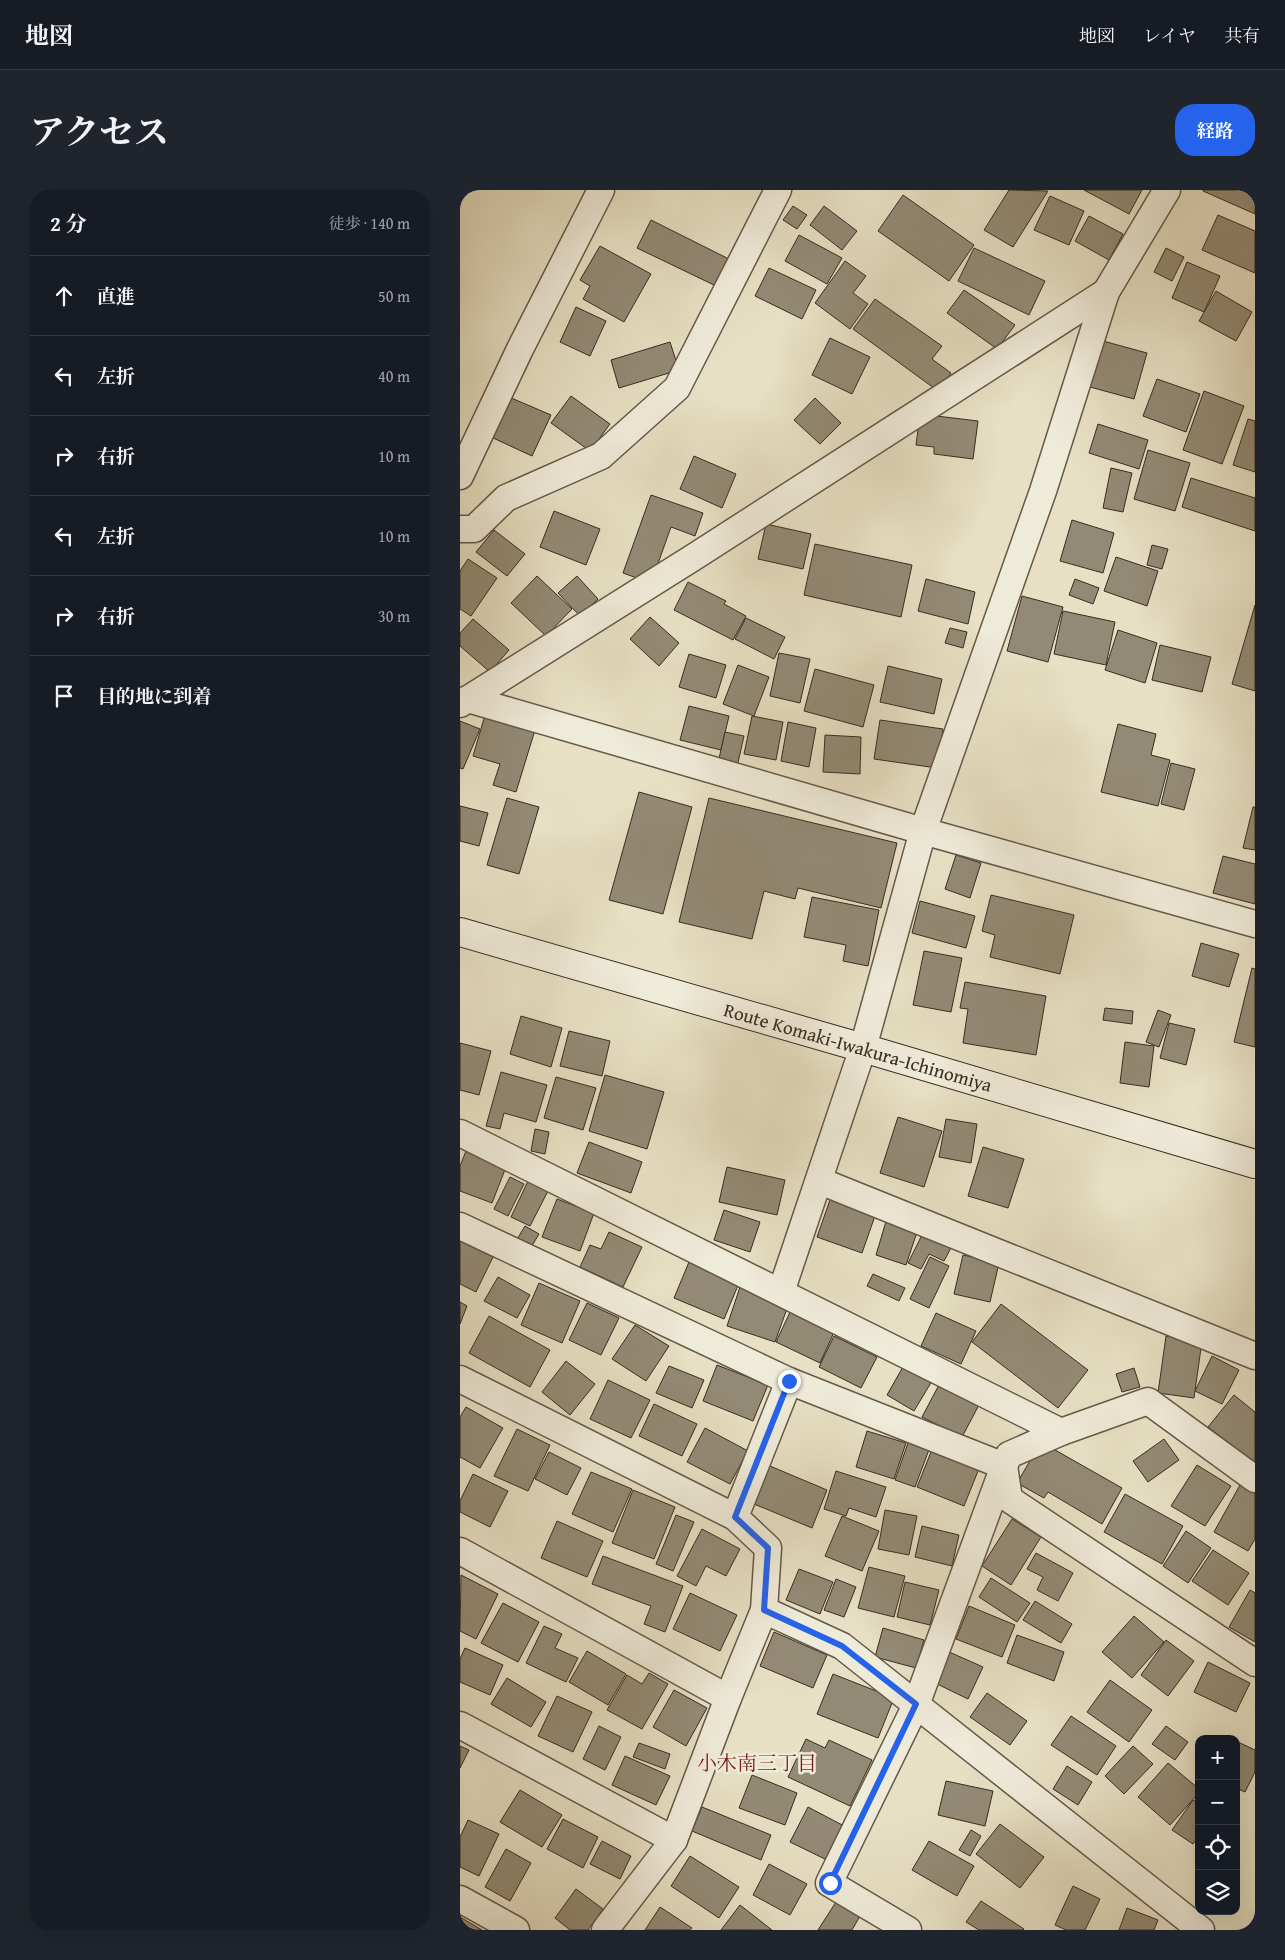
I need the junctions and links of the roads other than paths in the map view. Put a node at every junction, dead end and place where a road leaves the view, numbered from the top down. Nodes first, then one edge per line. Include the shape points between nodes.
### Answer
1 (601, 190) edge
2 (778, 190) edge
3 (1167, 190) edge
4 (1106, 292) junction
5 (460, 476) edge
6 (460, 529) edge
7 (464, 702) edge
8 (923, 831) junction
9 (1255, 924) edge
10 (460, 932) edge
11 (863, 1048) junction
12 (460, 1132) edge
13 (1255, 1164) edge
14 (820, 1181) junction
15 (460, 1226) edge
16 (781, 1292) junction
17 (1255, 1356) edge
18 (460, 1379) edge
19 (789, 1381) junction
20 (1061, 1432) junction
21 (1004, 1466) junction
22 (1255, 1479) edge
23 (735, 1517) junction
24 (460, 1551) edge
25 (764, 1610) junction
26 (1255, 1663) edge
27 (728, 1698) junction
28 (916, 1704) junction
29 (460, 1725) edge
30 (674, 1840) junction
31 (460, 1899) edge
32 (516, 1930) edge
33 (605, 1930) edge
34 (908, 1930) edge
35 (1202, 1930) edge

1 - 5 street
2 - 6 street via 677,388 601,456 506,498 474,528
3 - 4 street
4 - 7 street
4 - 8 street via 1043,491
7 - 8 street
8 - 9 street
8 - 11 street
10 - 11 main road, Route Komaki-Iwakura-Ichinomiya
11 - 13 main road, Route Komaki-Iwakura-Ichinomiya
11 - 14 street
12 - 16 street
14 - 16 street
14 - 17 street
15 - 19 street
16 - 20 street
18 - 23 street
19 - 21 street
19 - 23 street
20 - 21 street via 1010,1455
20 - 22 street via 1148,1401
21 - 26 street via 1010,1499
21 - 28 street
23 - 25 street via 768,1548
24 - 27 street
25 - 27 street
25 - 28 street via 842,1646
27 - 30 street
28 - 34 street via 830,1883
28 - 35 street
29 - 30 street
30 - 33 street
31 - 32 street

